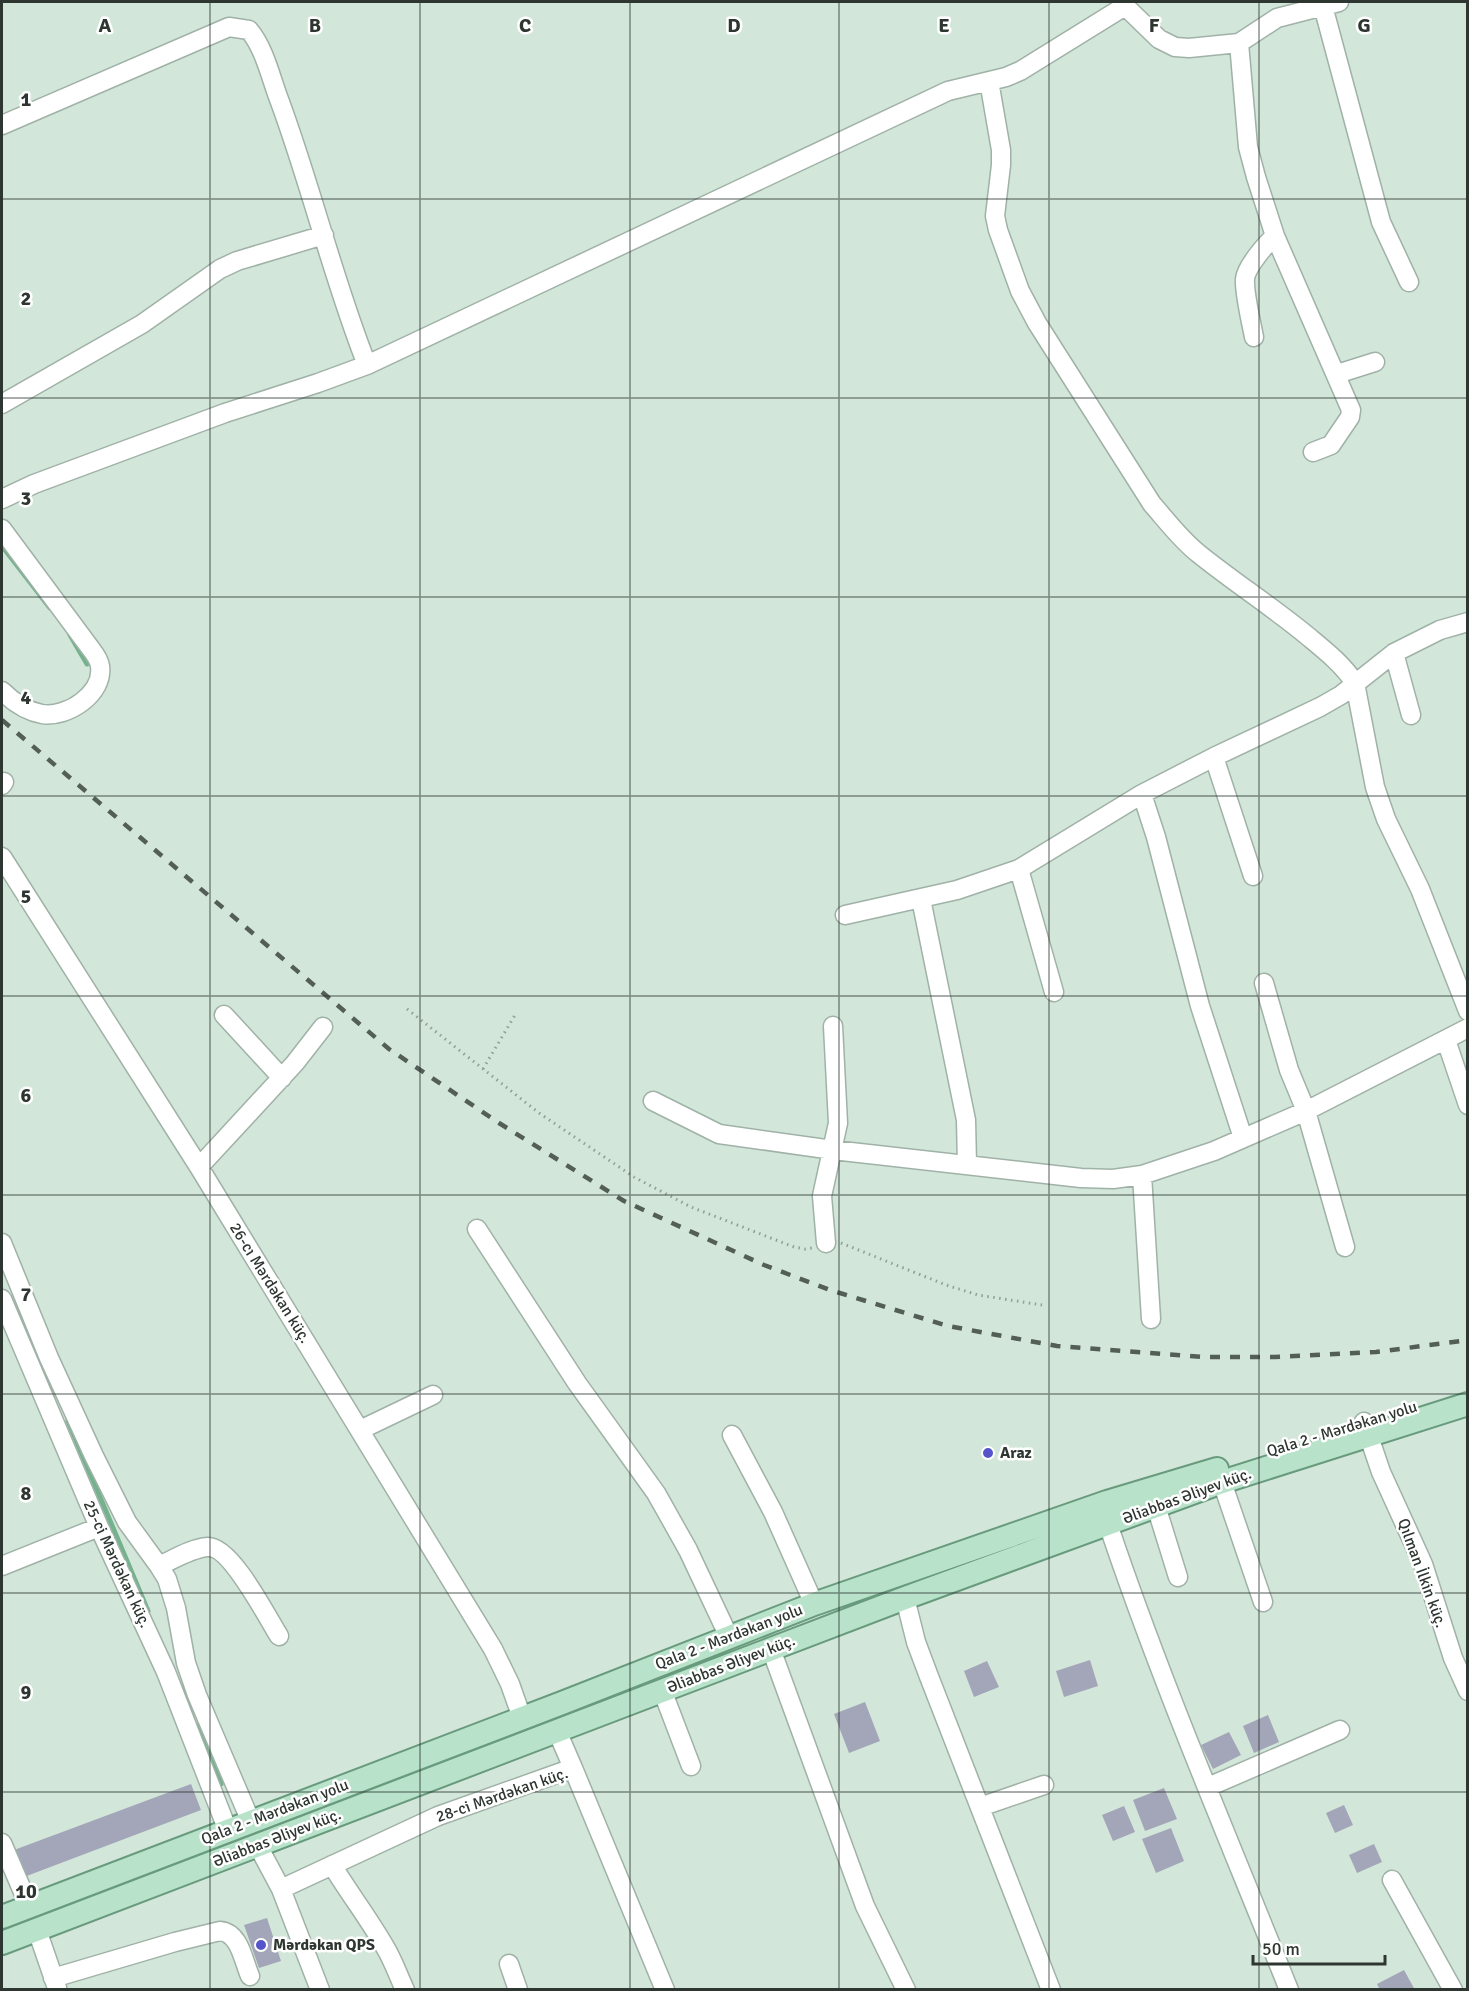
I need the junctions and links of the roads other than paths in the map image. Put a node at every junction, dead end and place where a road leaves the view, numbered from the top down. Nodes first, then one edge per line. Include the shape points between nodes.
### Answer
1 (1124, 4) edge
2 (1331, 4) edge
3 (1278, 10) edge
4 (1239, 43) junction
5 (989, 81) junction
6 (2, 124) edge
7 (324, 236) junction
8 (1275, 236) junction
9 (1409, 282) dead end
10 (1254, 337) dead end
11 (1376, 362) dead end
12 (367, 365) junction
13 (1337, 374) junction
14 (2, 404) edge
15 (1313, 452) dead end
16 (2, 499) edge
17 (2, 530) edge
18 (1467, 621) edge
19 (1394, 653) junction
20 (1355, 683) junction
21 (2, 691) edge
22 (1411, 715) dead end
23 (1214, 757) junction
24 (1142, 794) junction
25 (2, 857) edge
26 (1019, 869) junction
27 (1253, 876) dead end
28 (921, 899) junction
29 (845, 915) dead end
30 (1264, 983) dead end
31 (1054, 992) dead end
32 (1467, 1011) edge
33 (224, 1015) dead end
34 (833, 1026) dead end
35 (323, 1028) dead end
36 (1467, 1028) edge
37 (1446, 1040) junction
38 (282, 1078) junction
39 (653, 1101) dead end
40 (1467, 1105) edge
41 (1306, 1111) junction
42 (1243, 1138) junction
43 (833, 1150) junction
44 (967, 1165) junction
45 (199, 1167) junction
46 (1142, 1175) junction
47 (477, 1228) dead end
48 (2, 1243) edge
49 (826, 1243) road end
50 (1345, 1247) dead end
51 (2, 1299) edge
52 (1151, 1319) dead end
53 (1467, 1390) edge
54 (433, 1395) dead end
55 (1467, 1404) edge
56 (1366, 1428) junction
57 (360, 1430) junction
58 (732, 1435) dead end
59 (1222, 1482) junction
60 (1156, 1506) junction
61 (1108, 1524) junction
62 (99, 1527) junction
63 (2, 1566) edge
64 (159, 1566) junction
65 (1178, 1577) dead end
66 (905, 1598) junction
67 (1263, 1602) dead end
68 (814, 1604) junction
69 (279, 1636) dead end
70 (729, 1637) junction
71 (771, 1648) junction
72 (662, 1690) junction
73 (1467, 1690) edge
74 (522, 1718) junction
75 (1340, 1730) dead end
76 (557, 1731) junction
77 (531, 1741) junction
78 (691, 1766) dead end
79 (573, 1768) junction
80 (1044, 1785) dead end
81 (1208, 1787) junction
82 (980, 1808) junction
83 (251, 1822) junction
84 (228, 1831) junction
85 (2, 1843) edge
86 (258, 1846) junction
87 (332, 1865) junction
88 (1392, 1880) dead end
89 (281, 1889) junction
90 (28, 1906) junction
91 (2, 1917) edge
92 (36, 1930) junction
93 (2, 1943) edge
94 (509, 1964) dead end
95 (250, 1976) dead end
96 (56, 1984) edge
97 (320, 1989) edge
98 (405, 1989) edge
99 (518, 1989) edge
100 (665, 1989) edge
101 (906, 1989) edge
102 (1051, 1989) edge
103 (1289, 1989) edge
104 (1453, 1989) edge

1 - 4 street via 1159,39 1175,47
1 - 5 street via 1020,70
2 - 3 street
2 - 9 street via 1381,222
3 - 4 street
4 - 8 street via 1248,147
5 - 12 street via 948,91
5 - 20 street via 1001,165 995,216 1020,291 1037,322 1152,504 1172,528 1198,553 1333,656
6 - 7 street via 208,35 229,27 245,29 254,36 265,60
7 - 12 street
7 - 14 street via 220,269 142,324
8 - 10 street via 1252,264 1245,280
8 - 13 street
11 - 13 street
12 - 16 street via 225,413
13 - 15 street via 1350,403 1350,417 1331,445
17 - 21 street via 91,649 100,663 100,672 88,696 63,712 33,711
18 - 19 street
19 - 20 street
19 - 22 street
20 - 23 street via 1320,707
20 - 32 street via 1375,787
23 - 24 street
23 - 27 street
24 - 26 street
24 - 42 street via 1200,1006
25 - 45 street, 26-cı Mərdəkan küç.
26 - 28 street
26 - 31 street
28 - 29 street
28 - 44 street via 966,1120
30 - 41 street via 1289,1070
33 - 38 street
34 - 43 street via 838,1101
35 - 38 street
36 - 37 street
37 - 40 street
37 - 41 street
38 - 45 street
39 - 43 street via 719,1134
41 - 42 street
41 - 50 street
42 - 46 street
43 - 44 street
43 - 49 street via 822,1196
44 - 46 street via 1081,1178
45 - 57 street, 26-cı Mərdəkan küç.
46 - 52 street
47 - 70 street via 577,1383 656,1492
48 - 64 street via 94,1456 127,1522
51 - 62 street, 25-ci Mərdəkan küç.
53 - 56 main road, Qala 2 - Mərdəkan yolu
54 - 57 street
55 - 56 main road, Əliabbas Əliyev küç.
56 - 59 main road, Əliabbas Əliyev küç.
56 - 68 main road, Qala 2 - Mərdəkan yolu via 1107,1502
56 - 73 street, Qılman İlkin küç. via 1381,1472 1416,1547 1452,1658
57 - 74 street, 26-cı Mərdəkan küç. via 493,1649
58 - 68 street via 789,1545
59 - 60 main road, Əliabbas Əliyev küç.
59 - 67 street
60 - 61 main road, Əliabbas Əliyev küç.
60 - 65 street
61 - 66 main road, Əliabbas Əliyev küç.
61 - 81 street via 1142,1624
62 - 63 street
62 - 84 street, 25-ci Mərdəkan küç. via 161,1661
64 - 69 street via 197,1550 219,1550 234,1565
64 - 83 street via 172,1591 186,1663 197,1695
66 - 71 main road, Əliabbas Əliyev küç.
66 - 82 street via 916,1642
68 - 70 main road, Qala 2 - Mərdəkan yolu
70 - 74 main road, Qala 2 - Mərdəkan yolu
71 - 72 main road, Əliabbas Əliyev küç.
71 - 101 street via 861,1895
72 - 76 main road, Əliabbas Əliyev küç.
72 - 78 street
74 - 77 main road
74 - 83 main road, Qala 2 - Mərdəkan yolu
75 - 81 street
76 - 77 main road, Əliabbas Əliyev küç.
76 - 79 street
77 - 86 main road, Əliabbas Əliyev küç.
79 - 87 street, 28-ci Mərdəkan küç. via 438,1816
79 - 100 street, 28-ci Mərdəkan küç.
80 - 82 street
81 - 103 street
82 - 102 street
83 - 84 main road, Qala 2 - Mərdəkan yolu
84 - 90 main road, Qala 2 - Mərdəkan yolu
85 - 90 street
86 - 89 street
86 - 92 main road, Əliabbas Əliyev küç.
87 - 89 street, 28-ci Mərdəkan küç.
87 - 98 street via 387,1950
88 - 104 street
89 - 97 street
90 - 91 main road, Qala 2 - Mərdəkan yolu
92 - 93 main road, Əliabbas Əliyev küç.
92 - 96 street
94 - 99 street
95 - 96 street via 236,1939 220,1930

